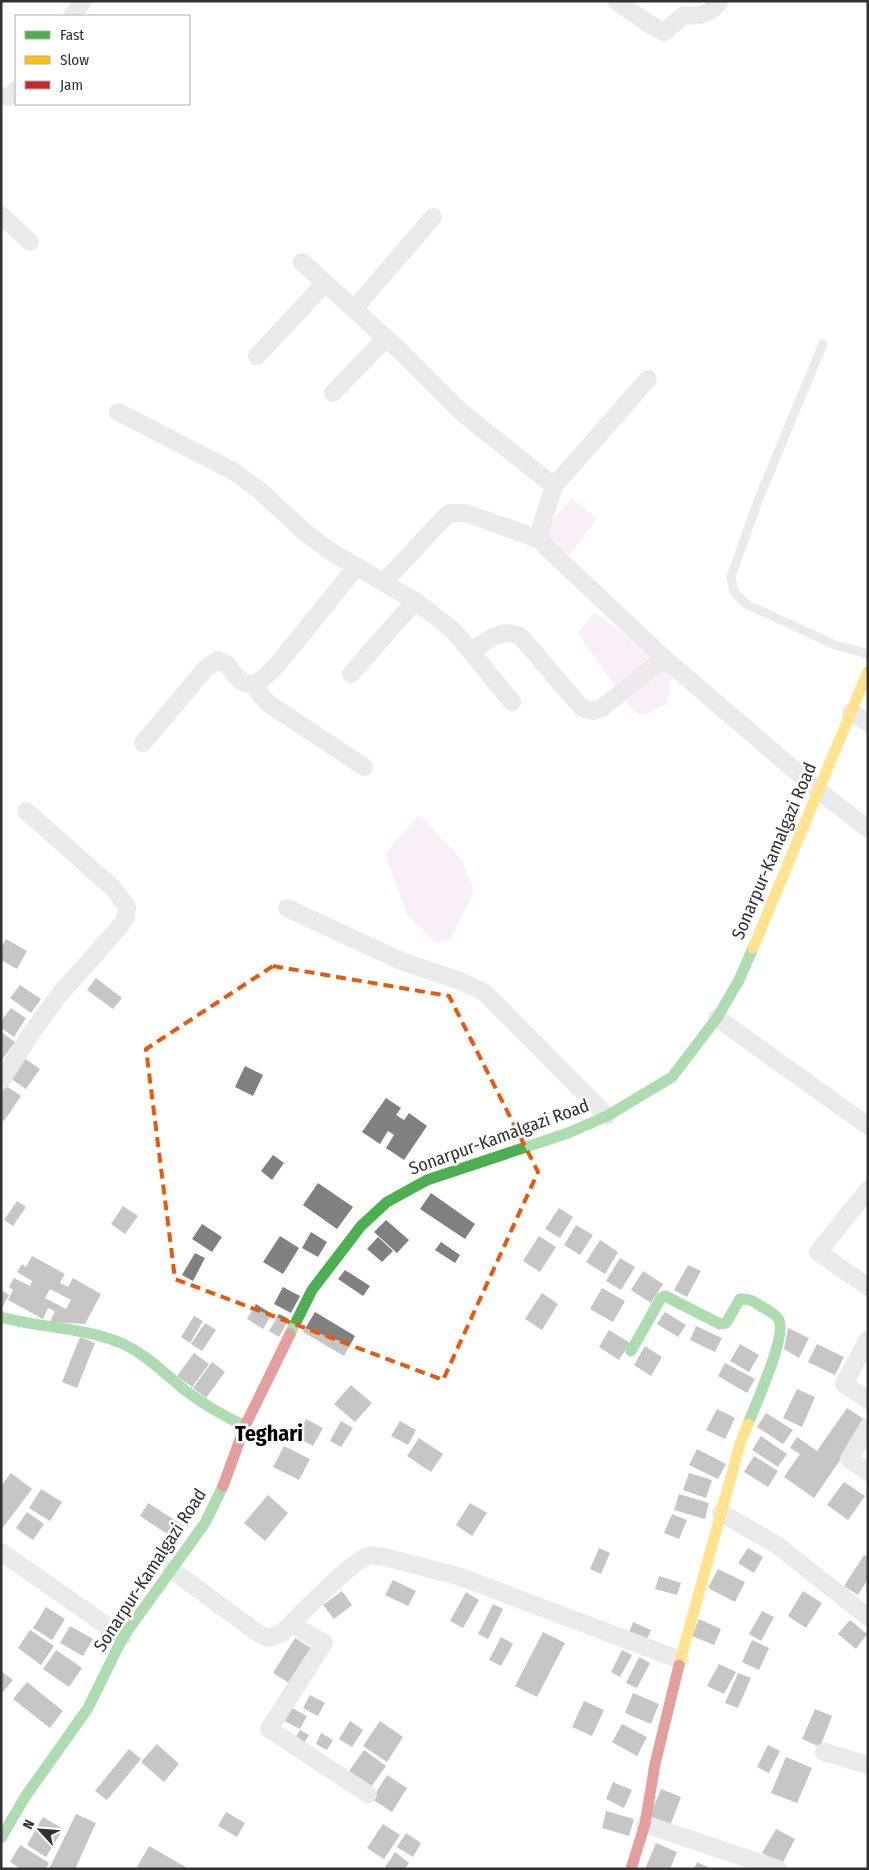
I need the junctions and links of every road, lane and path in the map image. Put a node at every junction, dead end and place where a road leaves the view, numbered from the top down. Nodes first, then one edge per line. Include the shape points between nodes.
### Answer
1 (83, 1) edge
2 (616, 1) edge
3 (720, 1) edge
4 (73, 15) edge
5 (15, 91) edge
6 (1, 96) edge
7 (1, 214) edge
8 (433, 217) dead end
9 (30, 242) dead end
10 (302, 262) dead end
11 (325, 283) junction
12 (354, 308) junction
13 (386, 338) junction
14 (823, 344) dead end
15 (257, 356) dead end
16 (648, 379) dead end
17 (333, 393) dead end
18 (118, 412) dead end
19 (554, 486) junction
20 (541, 540) junction
21 (357, 566) junction
22 (383, 582) junction
23 (415, 600) junction
24 (471, 651) junction
25 (868, 654) edge
26 (664, 658) junction
27 (868, 671) edge
28 (352, 674) dead end
29 (253, 684) junction
30 (512, 702) dead end
31 (851, 712) junction
32 (868, 724) edge
33 (143, 743) dead end
34 (364, 767) dead end
35 (819, 791) junction
36 (26, 811) dead end
37 (868, 829) edge
38 (287, 908) dead end
39 (717, 1018) junction
40 (1, 1081) edge
41 (607, 1116) junction
42 (868, 1126) edge
43 (868, 1190) edge
44 (868, 1287) edge
45 (1, 1317) edge
46 (868, 1339) edge
47 (631, 1351) dead end
48 (868, 1400) edge
49 (246, 1426) junction
50 (868, 1427) edge
51 (868, 1472) edge
52 (721, 1513) junction
53 (1, 1552) edge
54 (172, 1570) junction
55 (868, 1617) edge
56 (291, 1624) junction
57 (123, 1637) junction
58 (680, 1660) junction
59 (824, 1752) dead end
60 (868, 1765) edge
61 (368, 1794) dead end
62 (645, 1824) junction
63 (1, 1838) edge
64 (631, 1869) edge
65 (778, 1869) edge

1 - 4 street
2 - 3 street via 664,32 684,15 697,17 713,10
5 - 6 street via 8,97
7 - 9 street
8 - 12 street
10 - 11 street
11 - 12 street
11 - 15 street
12 - 13 street
13 - 17 street
13 - 19 street via 460,411
14 - 25 lane via 759,498 731,577 734,592 746,604 835,645
16 - 19 street
18 - 21 street via 234,471 330,552
19 - 20 street via 540,527
20 - 22 street via 466,513 449,513
20 - 26 street
21 - 22 street
21 - 29 street via 277,665
22 - 23 street
23 - 24 street via 453,630
23 - 28 street
24 - 26 street via 502,632 512,632 521,637 582,708 593,711 602,708
24 - 30 street
26 - 35 street
27 - 31 main road, Sonarpur-Kamalgazi Road
29 - 33 street via 244,683 228,665 218,660 206,668
29 - 34 street via 269,704
31 - 32 street
31 - 35 main road, Sonarpur-Kamalgazi Road
35 - 37 street
35 - 39 main road, Sonarpur-Kamalgazi Road via 739,980
36 - 40 street via 113,888 127,907 121,925 60,994
38 - 41 street via 401,961 485,992
39 - 41 main road, Sonarpur-Kamalgazi Road via 672,1077
39 - 42 street
41 - 49 main road, Sonarpur-Kamalgazi Road via 568,1133 427,1180 387,1202 361,1226 312,1290
43 - 44 street via 818,1252
45 - 49 main road via 123,1343 207,1407
46 - 48 street via 844,1384
47 - 52 main road via 660,1298 665,1296 720,1324 726,1323 740,1299 747,1298 780,1319 777,1348 740,1444
49 - 54 main road, Sonarpur-Kamalgazi Road via 221,1492 205,1523
50 - 51 street via 849,1460
52 - 55 street via 778,1545
52 - 58 main road
53 - 57 street
54 - 56 street via 259,1634 268,1638 282,1633
54 - 57 main road, Sonarpur-Kamalgazi Road
56 - 58 street via 360,1560 380,1556 458,1576
56 - 61 street via 324,1643 269,1729
57 - 63 main road, Sonarpur-Kamalgazi Road via 88,1708 25,1796
58 - 62 main road via 655,1764
59 - 60 street
62 - 64 main road
62 - 65 street

